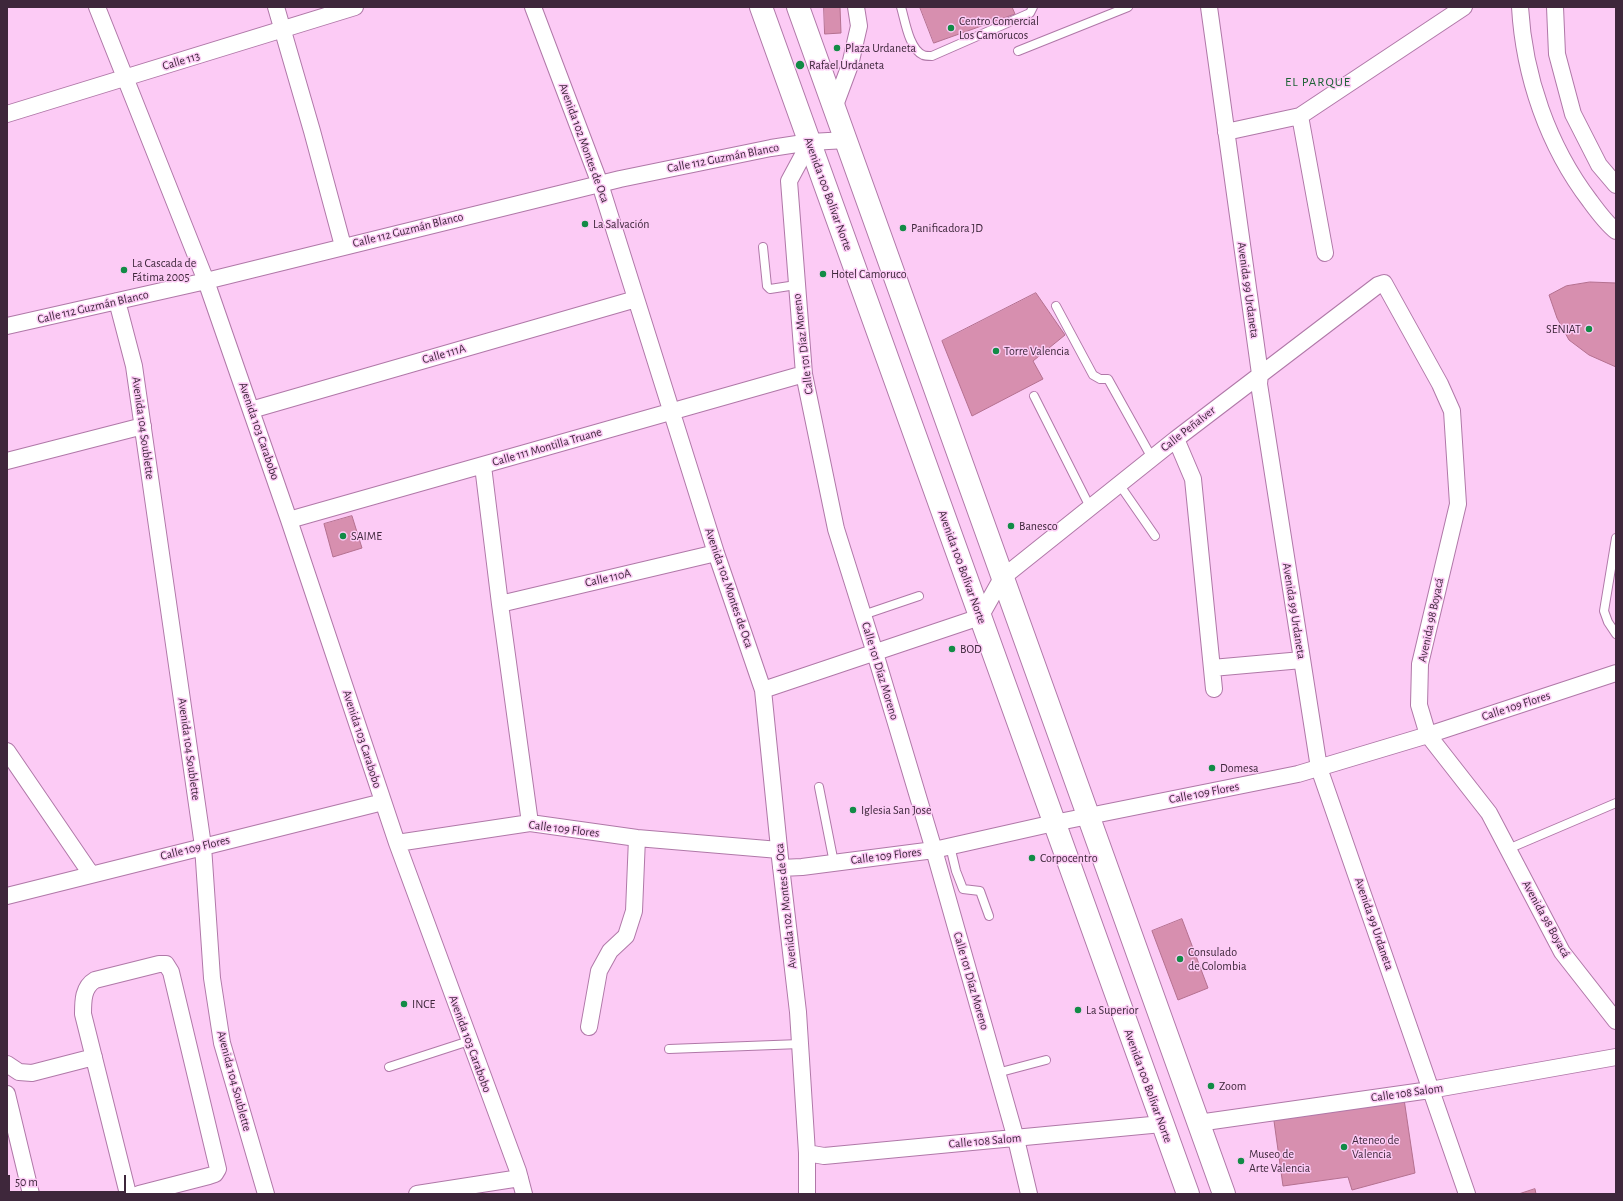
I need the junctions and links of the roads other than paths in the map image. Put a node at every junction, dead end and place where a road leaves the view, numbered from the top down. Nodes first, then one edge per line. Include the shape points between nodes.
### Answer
1 (96, 7) edge
2 (276, 7) edge
3 (355, 7) edge
4 (533, 7) edge
5 (761, 7) edge
6 (798, 7) edge
7 (856, 7) edge
8 (901, 7) edge
9 (1128, 7) edge
10 (1209, 7) edge
11 (1464, 7) edge
12 (1520, 7) edge
13 (1555, 7) edge
14 (1030, 9) edge
15 (283, 30) junction
16 (1018, 51) dead end
17 (124, 79) junction
18 (834, 108) junction
19 (7, 114) edge
20 (1300, 116) junction
21 (1226, 132) junction
22 (847, 140) junction
23 (810, 142) junction
24 (600, 184) junction
25 (1616, 185) edge
26 (1616, 231) edge
27 (343, 246) junction
28 (763, 247) dead end
29 (1325, 253) dead end
30 (206, 281) junction
31 (796, 285) junction
32 (1378, 285) joint
33 (636, 299) junction
34 (117, 301) junction
35 (1056, 306) dead end
36 (7, 326) edge
37 (804, 374) junction
38 (1260, 374) junction
39 (1034, 396) dead end
40 (251, 410) junction
41 (672, 412) junction
42 (143, 426) junction
43 (1176, 438) junction
44 (1152, 458) junction
45 (7, 461) edge
46 (483, 466) junction
47 (1119, 484) junction
48 (1090, 507) junction
49 (289, 520) junction
50 (1155, 536) dead end
51 (1616, 538) edge
52 (716, 552) junction
53 (1002, 578) junction
54 (919, 596) dead end
55 (500, 604) junction
56 (863, 615) junction
57 (980, 617) junction
58 (1616, 634) edge
59 (875, 653) junction
60 (1302, 660) junction
61 (1212, 668) junction
62 (1616, 673) edge
63 (1214, 689) dead end
64 (763, 690) junction
65 (1428, 735) junction
66 (7, 751) edge
67 (1319, 768) junction
68 (819, 787) dead end
69 (383, 802) junction
70 (1616, 803) edge
71 (1088, 816) junction
72 (530, 823) junction
73 (1054, 823) junction
74 (637, 838) junction
75 (397, 843) junction
76 (203, 846) junction
77 (950, 846) junction
78 (1508, 849) junction
79 (779, 850) junction
80 (934, 850) junction
81 (834, 863) junction
82 (781, 868) junction
83 (91, 874) junction
84 (7, 896) edge
85 (989, 916) dead end
86 (1616, 1021) edge
87 (589, 1027) dead end
88 (469, 1041) junction
89 (800, 1044) junction
90 (669, 1049) dead end
91 (94, 1057) junction
92 (1616, 1058) edge
93 (1046, 1060) dead end
94 (7, 1064) edge
95 (389, 1067) dead end
96 (997, 1073) junction
97 (1430, 1090) junction
98 (7, 1094) edge
99 (1198, 1123) junction
100 (1162, 1124) junction
101 (1016, 1139) junction
102 (807, 1153) junction
103 (520, 1178) junction
104 (31, 1194) edge
105 (128, 1194) edge
106 (139, 1194) edge
107 (266, 1194) edge
108 (417, 1194) edge
109 (524, 1194) edge
110 (807, 1194) edge
111 (1029, 1194) edge
112 (1188, 1194) edge
113 (1224, 1194) edge
114 (1467, 1194) edge

1 - 17 street, Avenida 103 Carabobo
2 - 15 street
3 - 15 street, Calle 113
4 - 24 street, Avenida 102 Montes de Oca
5 - 23 main road, Avenida 100 Bolívar Norte
6 - 18 main road
7 - 18 street via 859,26 850,65
8 - 14 lane via 910,39 916,49 923,55 932,56
9 - 16 lane
10 - 21 street, Avenida 99 Urdaneta
11 - 20 street
12 - 26 street via 1528,66 1560,156 1579,186
13 - 25 street via 1557,54 1573,114 1599,165
15 - 17 street, Calle 113
15 - 27 street
17 - 19 street, Calle 113
17 - 30 street, Avenida 103 Carabobo
18 - 22 main road
20 - 21 street
20 - 29 street
21 - 38 street, Avenida 99 Urdaneta
22 - 23 street, Calle 112 Guzmán Blanco
22 - 53 main road
23 - 24 street, Calle 112 Guzmán Blanco
23 - 31 street, Calle 101 Díaz Moreno via 789,181
23 - 57 main road, Avenida 100 Bolívar Norte
24 - 27 street, Calle 112 Guzmán Blanco
24 - 33 street, Avenida 102 Montes de Oca
27 - 30 street, Calle 112 Guzmán Blanco
28 - 31 lane via 767,286 770,289
30 - 34 street, Calle 112 Guzmán Blanco
30 - 40 street, Avenida 103 Carabobo
31 - 37 street, Calle 101 Díaz Moreno
32 - 38 street, Calle Peñalver
32 - 65 street, Avenida 98 Boyacá via 1385,284 1452,411 1458,504 1420,664 1419,705
33 - 40 street, Calle 111A
33 - 41 street, Avenida 102 Montes de Oca
34 - 36 street, Calle 112 Guzmán Blanco
34 - 42 street, Avenida 104 Soublette via 134,366
35 - 44 lane via 1093,375 1100,379 1108,379
37 - 41 street, Calle 111 Montilla Truane
37 - 56 street, Calle 101 Díaz Moreno via 836,529
38 - 43 street, Calle Peñalver
38 - 60 street, Avenida 99 Urdaneta via 1259,384
39 - 48 lane
40 - 49 street, Avenida 103 Carabobo
41 - 46 street, Calle 111 Montilla Truane
41 - 52 street, Avenida 102 Montes de Oca
42 - 45 street
42 - 76 street, Avenida 104 Soublette
43 - 44 street, Calle Peñalver
43 - 61 street via 1193,479
44 - 47 street, Calle Peñalver
46 - 49 street, Calle 111 Montilla Truane
46 - 55 street
47 - 48 street, Calle Peñalver
47 - 50 lane
48 - 53 street, Calle Peñalver
49 - 69 street, Avenida 103 Carabobo
51 - 58 lane via 1604,611
52 - 55 street, Calle 110A
52 - 64 street, Avenida 102 Montes de Oca
53 - 57 street
53 - 71 main road
54 - 56 lane
55 - 72 street
56 - 59 street, Calle 101 Díaz Moreno
57 - 59 street
57 - 73 main road, Avenida 100 Bolívar Norte
59 - 64 street
59 - 80 street, Calle 101 Díaz Moreno
60 - 61 street
60 - 67 street, Avenida 99 Urdaneta
61 - 63 street
62 - 65 street, Calle 109 Flores
64 - 79 street, Avenida 102 Montes de Oca
65 - 67 street, Calle 109 Flores
65 - 78 street, Avenida 98 Boyacá via 1489,813
66 - 83 street
67 - 71 street, Calle 109 Flores
67 - 97 street, Avenida 99 Urdaneta
68 - 81 lane
69 - 75 street, Avenida 103 Carabobo
69 - 76 street, Calle 109 Flores
70 - 78 lane
71 - 73 street, Calle 109 Flores
71 - 99 main road
72 - 74 street, Calle 109 Flores
72 - 75 street, Calle 109 Flores
73 - 77 street, Calle 109 Flores
73 - 100 main road, Avenida 100 Bolívar Norte
74 - 79 street, Calle 109 Flores
74 - 87 street via 634,911 626,936 610,951 599,971
75 - 88 street, Avenida 103 Carabobo
76 - 83 street, Calle 109 Flores
76 - 107 street, Avenida 104 Soublette via 212,978 222,1043
77 - 80 street, Calle 109 Flores
77 - 85 lane via 963,889 980,891
78 - 86 street, Avenida 98 Boyacá via 1562,952
79 - 82 street, Avenida 102 Montes de Oca
80 - 81 street, Calle 109 Flores
80 - 96 street, Calle 101 Díaz Moreno
81 - 82 street, Calle 109 Flores
82 - 89 street, Avenida 102 Montes de Oca
83 - 84 street, Calle 109 Flores
88 - 95 lane
88 - 103 street, Avenida 103 Carabobo
89 - 90 lane
89 - 102 street, Avenida 102 Montes de Oca
91 - 94 street via 32,1073 19,1072
91 - 105 street
91 - 106 street via 83,1014 84,993 88,986 96,980 166,964 171,972 218,1169 215,1174 209,1176
92 - 97 street, Calle 108 Salom
93 - 96 lane
96 - 101 street, Calle 101 Díaz Moreno
97 - 99 street, Calle 108 Salom
97 - 114 street, Avenida 99 Urdaneta
98 - 104 street
99 - 113 main road
100 - 101 street, Calle 108 Salom
100 - 112 main road, Avenida 100 Bolívar Norte
101 - 102 street, Calle 108 Salom via 824,1156
101 - 111 street, Calle 101 Díaz Moreno
102 - 110 street, Avenida 102 Montes de Oca
103 - 108 street
103 - 109 street, Avenida 103 Carabobo

